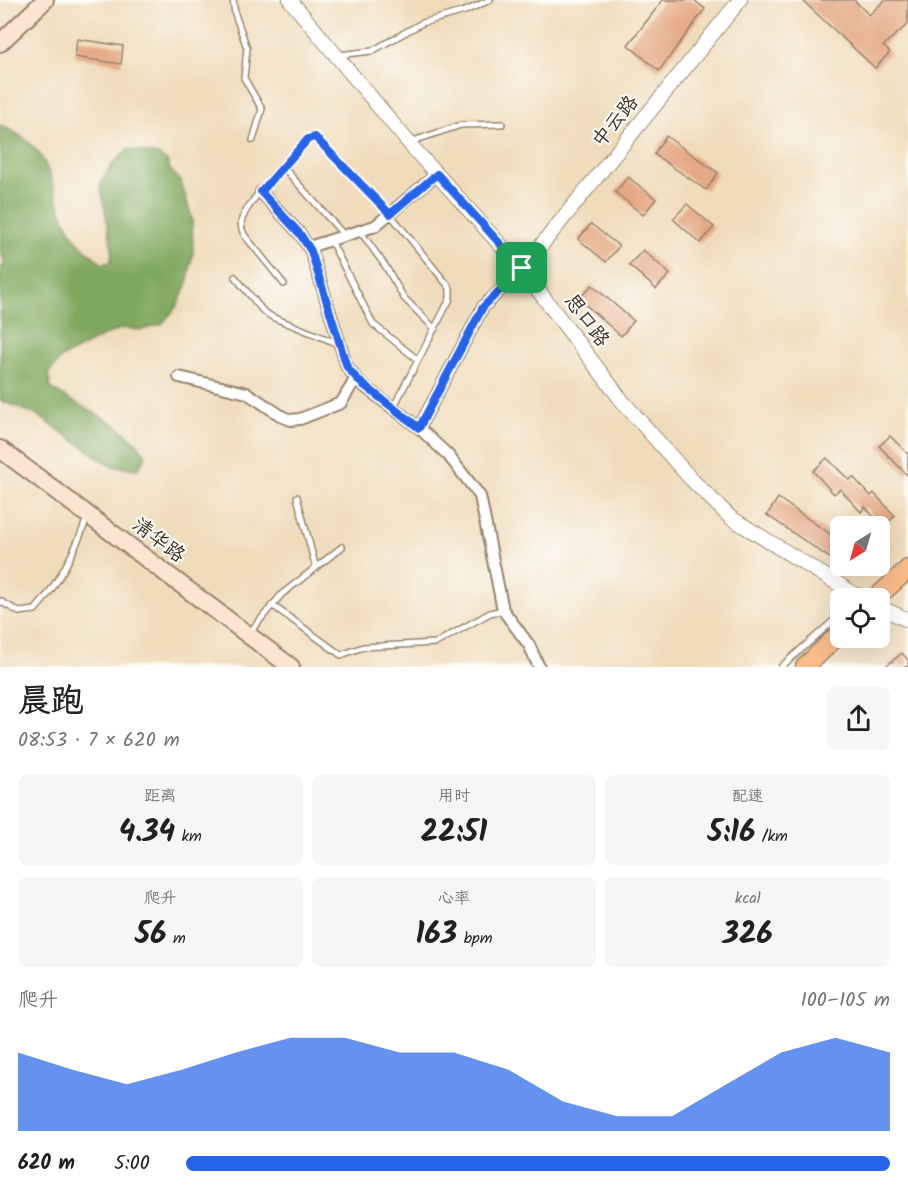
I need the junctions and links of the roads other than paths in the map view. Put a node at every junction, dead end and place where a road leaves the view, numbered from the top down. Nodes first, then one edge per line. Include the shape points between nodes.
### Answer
1 (45, 0) edge
2 (233, 0) edge
3 (290, 0) edge
4 (490, 0) edge
5 (740, 0) edge
6 (0, 43) edge
7 (336, 55) junction
8 (502, 124) dead end
9 (253, 140) dead end
10 (409, 142) junction
11 (283, 167) junction
12 (437, 174) junction
13 (261, 192) junction
14 (390, 214) junction
15 (360, 230) junction
16 (344, 234) junction
17 (331, 239) junction
18 (309, 247) junction
19 (522, 268) junction
20 (236, 277) dead end
21 (284, 284) dead end
22 (435, 329) junction
23 (339, 344) junction
24 (418, 360) junction
25 (180, 377) dead end
26 (356, 378) junction
27 (393, 408) junction
28 (419, 428) junction
29 (0, 449) edge
30 (297, 497) dead end
31 (88, 515) junction
32 (342, 547) dead end
33 (316, 568) junction
34 (908, 569) edge
35 (844, 588) edge
36 (887, 588) edge
37 (0, 601) edge
38 (272, 605) junction
39 (503, 610) junction
40 (890, 613) edge
41 (908, 620) edge
42 (830, 624) edge
43 (248, 635) junction
44 (830, 643) edge
45 (291, 667) edge
46 (539, 667) edge
47 (781, 667) edge
48 (805, 667) edge

1 - 6 main road
2 - 9 lane via 247,48 244,78 262,109
3 - 7 street, 思口路
4 - 7 lane via 422,23 372,51
5 - 19 street, 中云路
7 - 10 street, 思口路
8 - 10 lane via 461,125
10 - 12 street, 思口路
11 - 13 lane
11 - 14 lane via 308,139 315,137
11 - 16 lane
12 - 14 street
12 - 19 street, 思口路
13 - 18 street
13 - 21 lane via 242,219 242,229
14 - 15 street via 375,226
14 - 22 lane via 450,288 450,299
15 - 16 street
15 - 22 lane via 404,298
16 - 17 street
17 - 18 street
17 - 24 lane via 374,324
18 - 23 street
19 - 28 street via 483,307
19 - 35 street, 思口路 via 623,402 691,479 731,518
20 - 23 lane via 272,317
22 - 24 lane
23 - 26 street via 347,367
24 - 27 lane
25 - 26 street via 247,393 291,420 341,403
26 - 27 street
27 - 28 street
28 - 39 street via 448,455 480,496
29 - 31 main road, 清华路
30 - 33 lane
31 - 37 lane via 81,537 35,610 19,612
31 - 43 main road, 清华路
32 - 33 lane
33 - 38 lane
34 - 36 main road
38 - 39 lane via 341,655 363,647 436,643 490,613
38 - 43 lane
39 - 46 street via 529,645
40 - 41 street
42 - 47 lane
43 - 45 main road, 清华路
44 - 48 main road

